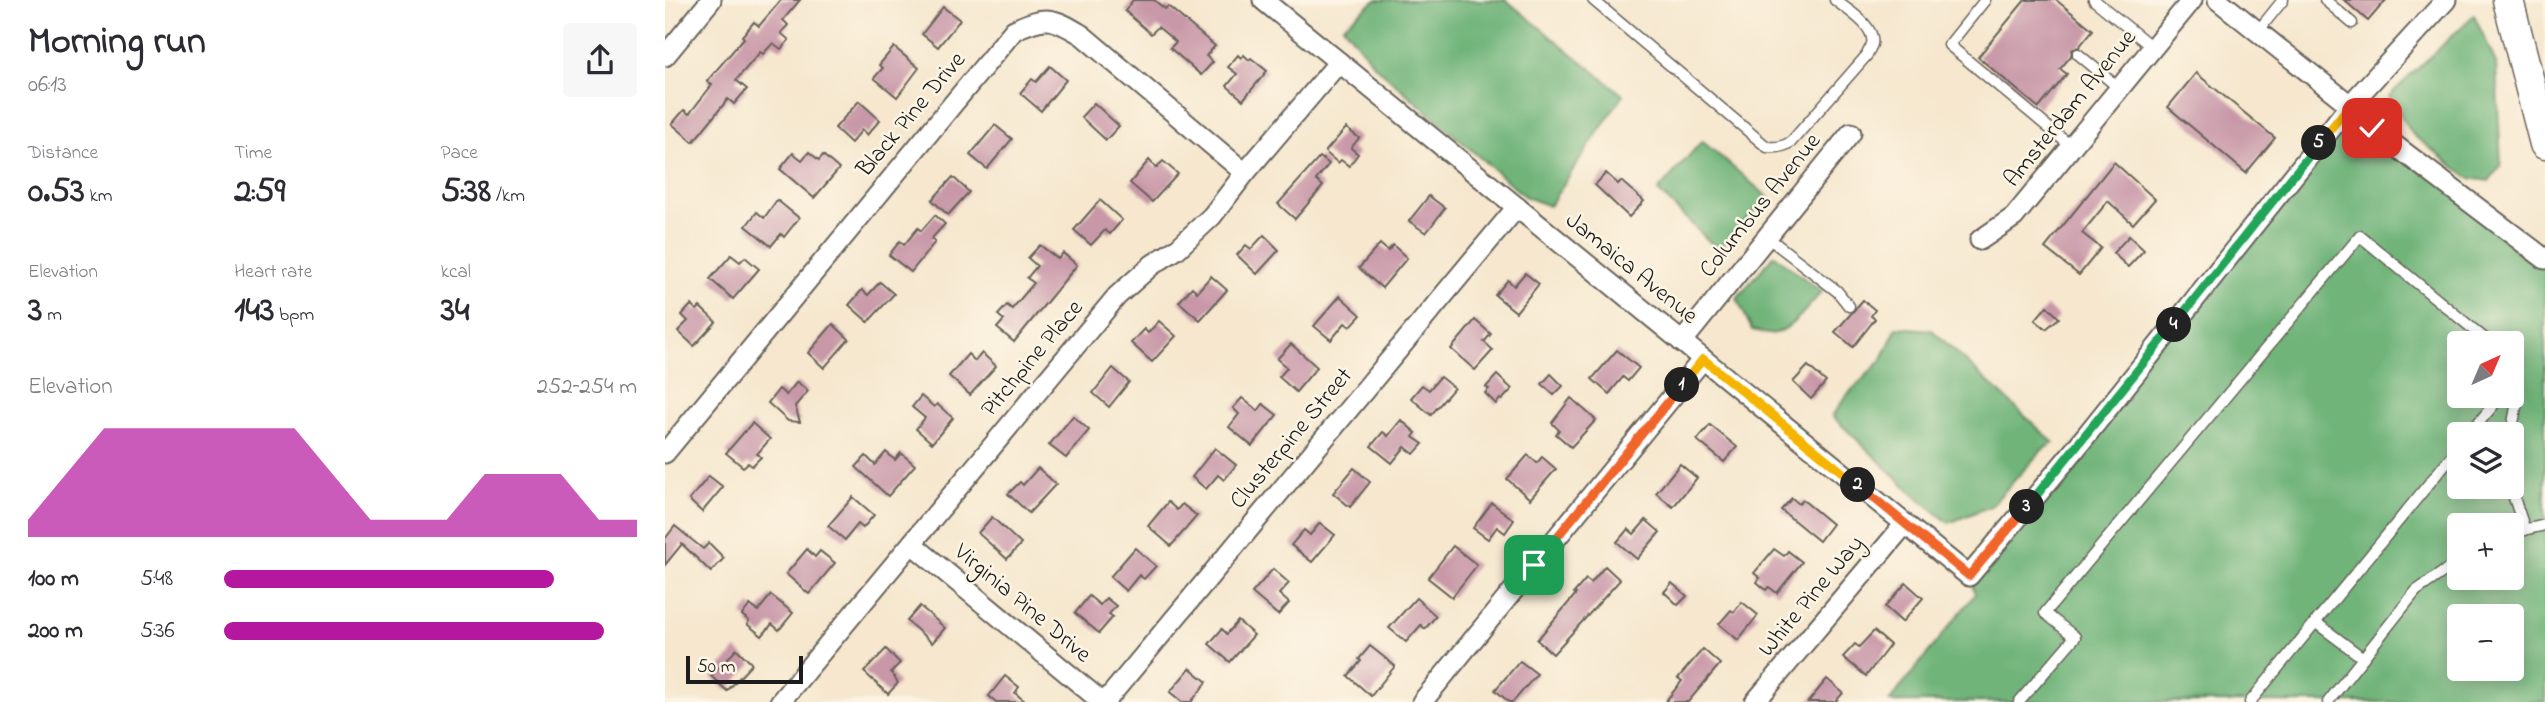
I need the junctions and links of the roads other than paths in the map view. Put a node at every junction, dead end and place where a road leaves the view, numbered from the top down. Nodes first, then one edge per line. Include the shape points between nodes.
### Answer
1 (711, 0) edge
2 (1262, 0) edge
3 (1593, 0) edge
4 (1835, 0) edge
5 (1986, 0) edge
6 (2094, 0) edge
7 (2192, 0) edge
8 (2218, 0) edge
9 (2283, 0) edge
10 (2325, 0) edge
11 (2446, 0) edge
12 (2508, 0) edge
13 (2352, 23) dead end
14 (2258, 32) junction
15 (2153, 48) junction
16 (2078, 54) dead end
17 (665, 56) edge
18 (1339, 62) junction
19 (2120, 89) junction
20 (2350, 105) junction
21 (1851, 133) dead end
22 (2545, 144) edge
23 (2072, 147) junction
24 (1245, 173) junction
25 (1517, 207) junction
26 (1767, 237) junction
27 (1980, 240) dead end
28 (2545, 259) edge
29 (1849, 306) dead end
30 (2475, 331) edge
31 (1682, 342) junction
32 (1703, 359) junction
33 (2491, 408) edge
34 (2479, 422) edge
35 (665, 453) edge
36 (2447, 462) edge
37 (2514, 499) edge
38 (1905, 524) junction
39 (2545, 525) edge
40 (2525, 530) joint
41 (912, 544) junction
42 (2447, 569) edge
43 (2315, 622) junction
44 (2363, 658) junction
45 (780, 702) edge
46 (1104, 702) edge
47 (1422, 702) edge
48 (1755, 702) edge
49 (2019, 702) edge
50 (2250, 702) edge
51 (2327, 702) edge

1 - 17 street
2 - 18 street, Jamaica Avenue
3 - 4 lane via 1767,147 1774,148 1791,142 1872,44 1865,24
5 - 23 lane via 1949,45
6 - 15 lane
7 - 15 street, Amsterdam Avenue
8 - 14 street
9 - 14 lane
10 - 13 lane
11 - 20 street
12 - 22 main road
14 - 20 street
15 - 19 street, Amsterdam Avenue
16 - 19 lane
18 - 24 street, Pitchpine Place
18 - 25 street, Jamaica Avenue
19 - 23 street, Amsterdam Avenue
20 - 28 street via 2372,128
20 - 38 street, Jamaica Avenue via 1969,576
21 - 26 street, Columbus Avenue
23 - 27 street, Amsterdam Avenue via 2014,217
24 - 35 street, Black Pine Drive via 1061,22 1039,19 1014,30
24 - 41 street, Pitchpine Place via 1212,216 1117,296
25 - 31 street, Jamaica Avenue
25 - 46 street, Clusterpine Street
26 - 29 lane
26 - 31 street, Columbus Avenue
30 - 49 lane via 2360,236 2045,613 2075,638
31 - 32 street, Jamaica Avenue
32 - 38 street, Jamaica Avenue
32 - 47 street
33 - 34 lane
36 - 43 lane
37 - 40 lane
38 - 48 street, White Pine Way
39 - 40 lane
41 - 45 street, Pitchpine Place
41 - 46 street, Virginia Pine Drive
42 - 44 lane via 2416,591
43 - 44 lane
43 - 50 lane
44 - 51 lane

